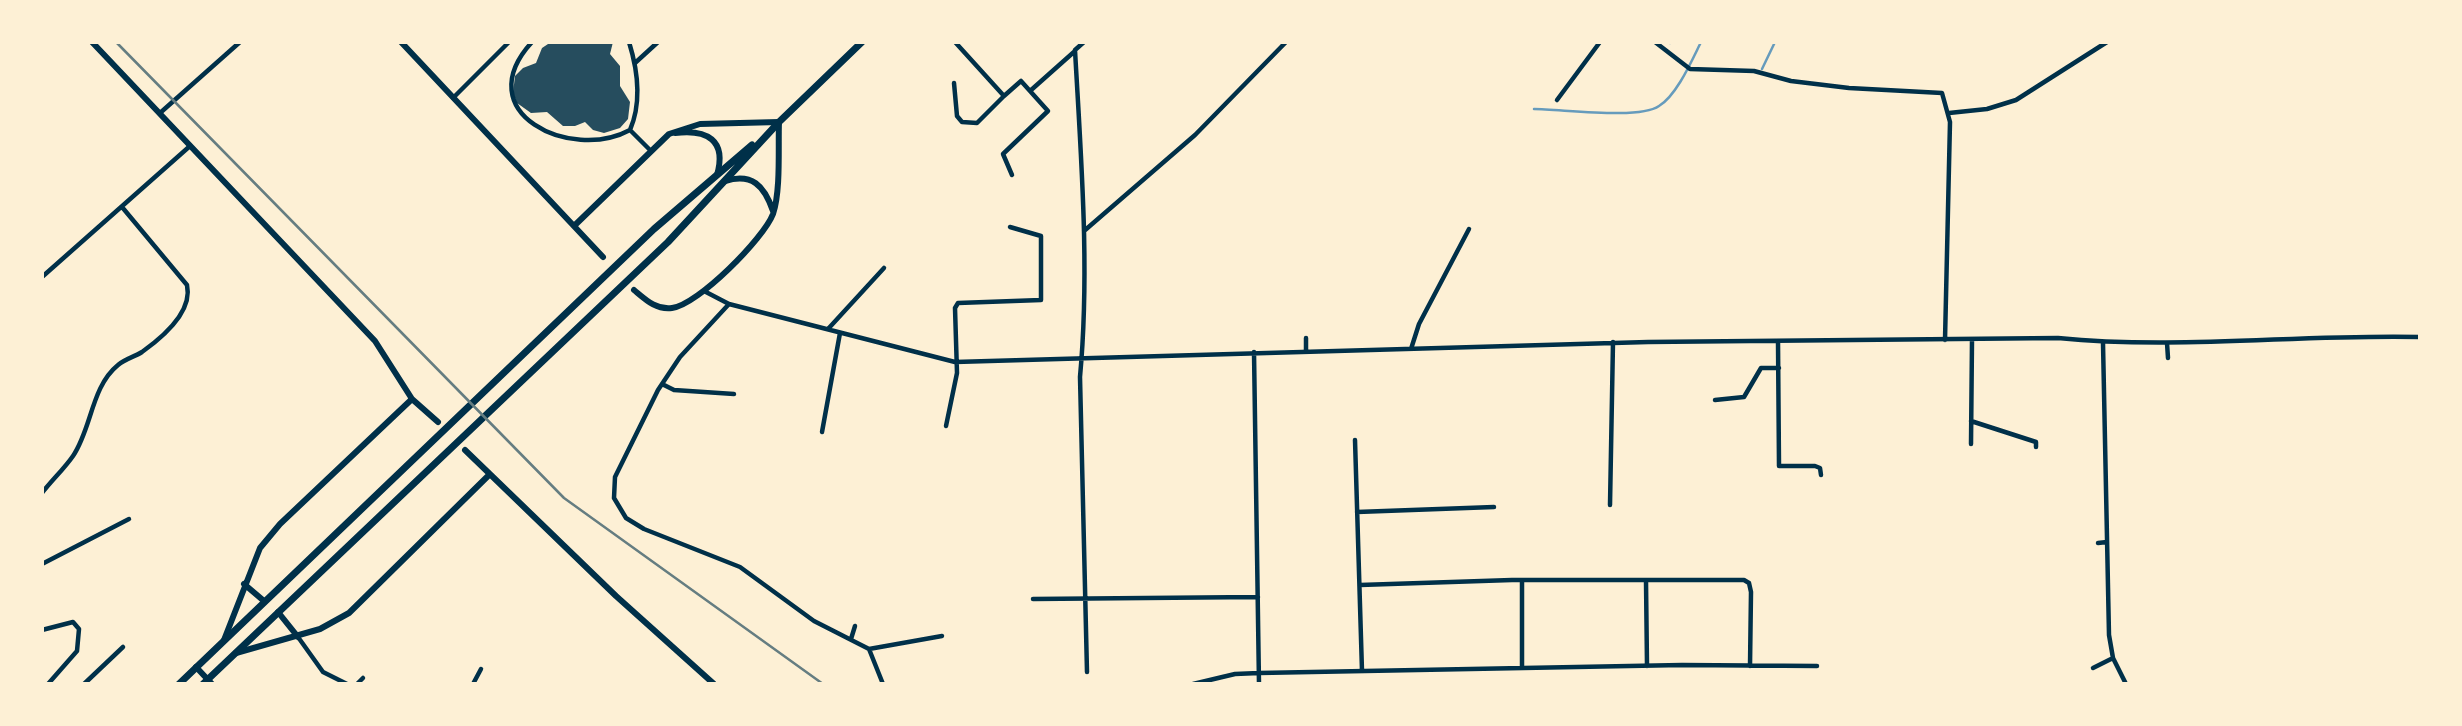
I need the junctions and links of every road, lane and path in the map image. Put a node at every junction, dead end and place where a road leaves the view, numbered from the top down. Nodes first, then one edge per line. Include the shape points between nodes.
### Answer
1 (92, 42) edge
2 (240, 42) edge
3 (401, 42) edge
4 (509, 42) edge
5 (532, 42) edge
6 (629, 42) edge
7 (657, 42) edge
8 (862, 42) edge
9 (955, 42) edge
10 (1084, 42) edge
11 (1286, 42) edge
12 (1600, 42) edge
13 (1655, 42) edge
14 (2108, 42) edge
15 (1076, 50) junction
16 (635, 63) junction
17 (954, 83) dead end
18 (1030, 91) junction
19 (1004, 96) junction
20 (453, 98) junction
21 (1557, 100) dead end
22 (160, 113) junction
23 (1949, 113) junction
24 (779, 122) junction
25 (630, 130) junction
26 (669, 134) junction
27 (191, 146) junction
28 (652, 151) junction
29 (718, 174) junction
30 (1012, 175) dead end
31 (724, 181) junction
32 (121, 207) junction
33 (773, 212) junction
34 (573, 226) junction
35 (1010, 227) dead end
36 (1469, 229) dead end
37 (1084, 232) junction
38 (603, 257) dead end
39 (884, 268) dead end
40 (42, 277) edge
41 (634, 290) dead end
42 (704, 291) junction
43 (729, 304) junction
44 (828, 330) junction
45 (840, 332) junction
46 (2420, 337) edge
47 (1306, 338) dead end
48 (1945, 340) junction
49 (1972, 340) junction
50 (1779, 341) junction
51 (1614, 342) junction
52 (2167, 342) junction
53 (2103, 343) junction
54 (1306, 349) junction
55 (1411, 349) junction
56 (1254, 352) junction
57 (1083, 357) junction
58 (2168, 358) dead end
59 (955, 362) junction
60 (1779, 368) junction
61 (662, 384) junction
62 (734, 394) dead end
63 (412, 399) junction
64 (1715, 400) dead end
65 (1971, 421) junction
66 (438, 422) dead end
67 (946, 426) dead end
68 (822, 432) dead end
69 (1355, 440) dead end
70 (1971, 444) dead end
71 (2036, 447) dead end
72 (465, 450) dead end
73 (489, 475) junction
74 (1821, 475) dead end
75 (42, 493) edge
76 (1610, 505) dead end
77 (1494, 507) dead end
78 (1357, 512) junction
79 (129, 519) dead end
80 (2098, 542) dead end
81 (2106, 542) junction
82 (42, 564) edge
83 (1522, 580) junction
84 (1646, 581) junction
85 (244, 584) junction
86 (1360, 585) junction
87 (1258, 597) junction
88 (1033, 599) dead end
89 (1085, 599) junction
90 (264, 601) junction
91 (278, 612) junction
92 (855, 626) dead end
93 (42, 630) edge
94 (942, 636) dead end
95 (298, 637) junction
96 (851, 639) junction
97 (224, 640) junction
98 (122, 647) dead end
99 (869, 649) junction
100 (236, 653) junction
101 (2112, 658) junction
102 (1647, 666) junction
103 (1750, 666) junction
104 (1817, 666) dead end
105 (196, 667) junction
106 (1522, 668) junction
107 (2093, 668) dead end
108 (481, 669) dead end
109 (1362, 671) junction
110 (1087, 672) dead end
111 (1258, 673) junction
112 (363, 678) dead end
113 (208, 683) edge
114 (48, 684) edge
115 (83, 684) edge
116 (179, 684) edge
117 (347, 684) edge
118 (357, 684) edge
119 (472, 684) edge
120 (714, 684) edge
121 (883, 684) edge
122 (1193, 684) edge
123 (1259, 684) edge
124 (2126, 684) edge

1 - 22 main road
2 - 22 street
3 - 20 main road
4 - 20 street
5 - 25 street via 510,78 511,100 526,118 556,135 578,139 613,137
6 - 16 street
7 - 16 street
8 - 24 main road
9 - 19 street
10 - 15 street
11 - 37 street via 1195,135
12 - 21 street
13 - 23 street via 1689,68 1754,71 1849,88 1936,91 1942,93
14 - 23 street via 2016,100
15 - 18 street
15 - 37 street
16 - 25 street via 638,93
17 - 19 street via 957,116 962,122 976,123
18 - 19 street via 1021,81
18 - 30 street via 1048,111 1003,154
20 - 34 main road
22 - 27 main road
23 - 48 street
24 - 26 main road via 701,124
24 - 29 main road
24 - 31 main road
24 - 33 main road
25 - 28 street
26 - 28 main road
26 - 29 main road via 710,137 721,152
27 - 32 street
27 - 63 main road via 375,341
28 - 34 main road
29 - 90 main road via 654,229
31 - 33 main road via 738,177 755,180
31 - 91 main road via 668,242
32 - 40 street
32 - 75 street via 187,285 186,310 143,351 117,365 96,395 92,416 73,455
33 - 42 main road via 762,234
34 - 38 main road
35 - 59 street via 1041,236 1041,300 958,303 954,308
36 - 55 street via 1419,324
37 - 57 street
39 - 44 street
41 - 42 main road via 654,306 672,308
42 - 43 street
43 - 44 street
43 - 61 street
44 - 45 street
45 - 59 street
45 - 68 street
46 - 52 street
47 - 54 street
48 - 49 street
48 - 50 street
49 - 53 street via 2058,338
49 - 65 street
50 - 51 street
50 - 60 street
51 - 55 street
51 - 76 street
52 - 53 street
52 - 58 street
53 - 81 street
54 - 55 street
54 - 56 street
56 - 57 street
56 - 87 street
57 - 59 street
57 - 89 street
59 - 67 street via 957,373
60 - 64 street via 1761,368 1744,397
60 - 74 street via 1779,466 1815,466
61 - 62 street via 674,390
61 - 96 street via 615,477 617,507 644,528 740,567 814,621
63 - 66 main road
63 - 85 main road via 280,524 260,548
65 - 70 street
65 - 71 street via 2036,442
69 - 78 street
72 - 73 main road
73 - 95 main road via 349,613
73 - 120 main road
77 - 78 street
78 - 86 street
79 - 82 street
80 - 81 street
81 - 101 street
83 - 84 street
83 - 86 street
83 - 106 street
84 - 102 street
84 - 103 street via 1749,583
85 - 90 main road
85 - 97 main road
86 - 109 street
87 - 89 street
87 - 111 street
88 - 89 street
89 - 110 street
90 - 97 main road
91 - 95 main road
91 - 100 main road
92 - 96 street
93 - 114 street via 64,622 73,622 79,629 77,651
94 - 99 street
95 - 100 main road
95 - 117 street via 323,672
96 - 99 street
97 - 105 main road
98 - 115 street
99 - 121 street
100 - 113 main road
101 - 107 street
101 - 124 street
102 - 103 street
102 - 106 street
103 - 104 street
105 - 113 main road
105 - 116 main road
106 - 109 street
108 - 119 street
109 - 111 street
111 - 122 street
111 - 123 street
112 - 118 street

